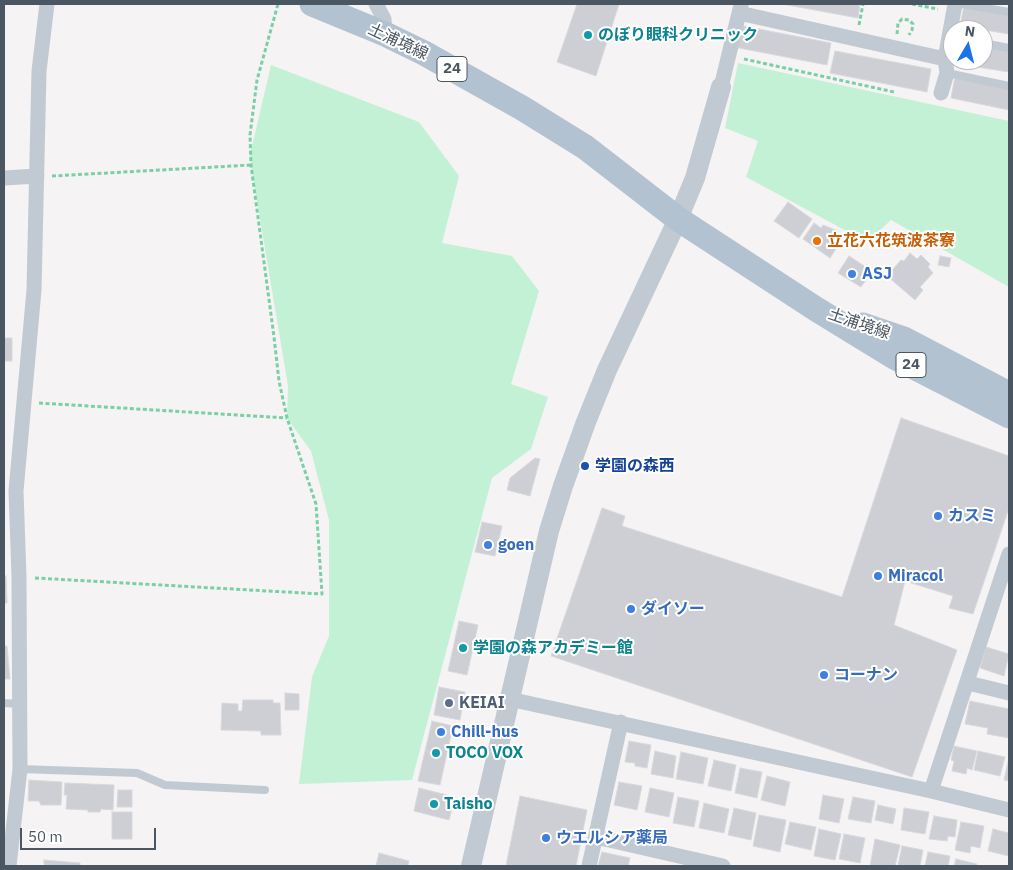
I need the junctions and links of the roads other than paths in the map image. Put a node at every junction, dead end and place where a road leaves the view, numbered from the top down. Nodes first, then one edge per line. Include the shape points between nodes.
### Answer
1 (48, 4) edge
2 (312, 4) edge
3 (376, 4) edge
4 (956, 7) edge
5 (740, 9) edge
6 (1009, 12) edge
7 (954, 20) edge
8 (385, 34) junction
9 (993, 46) edge
10 (1009, 48) edge
11 (943, 65) edge
12 (945, 70) edge
13 (959, 70) edge
14 (1009, 86) edge
15 (721, 87) joint
16 (941, 92) dead end
17 (37, 176) junction
18 (4, 178) edge
19 (678, 219) junction
20 (816, 308) junction
21 (1009, 394) edge
22 (1009, 416) edge
23 (1009, 554) edge
24 (968, 683) junction
25 (1009, 693) edge
26 (509, 699) junction
27 (11, 703) edge
28 (621, 722) junction
29 (20, 770) junction
30 (265, 790) dead end
31 (932, 791) junction
32 (1009, 810) edge
33 (596, 837) junction
34 (9, 866) edge
35 (471, 866) edge
36 (589, 866) edge
37 (723, 866) edge

1 - 17 street via 39,71
2 - 8 main road, 土浦境線 / 24
3 - 8 street via 384,19
4 - 6 lane
4 - 7 street
5 - 11 street
5 - 15 street
8 - 19 main road, 土浦境線 / 24 via 522,108 585,147
9 - 10 lane
12 - 16 street
13 - 14 lane
15 - 19 street via 695,178
17 - 18 street
17 - 27 street via 34,290 16,491 19,577
19 - 20 main road, 土浦境線 / 24
19 - 26 street via 607,370 563,486 549,531
20 - 21 main road, 土浦境線 / 24 via 904,340
20 - 22 main road, 土浦境線 / 24 via 896,358
23 - 24 street
24 - 25 street
24 - 31 street
26 - 28 street
26 - 35 street
27 - 29 street
28 - 31 street
28 - 33 street
29 - 30 lane via 137,773 165,785
29 - 34 street
31 - 32 street
33 - 36 street
33 - 37 street

